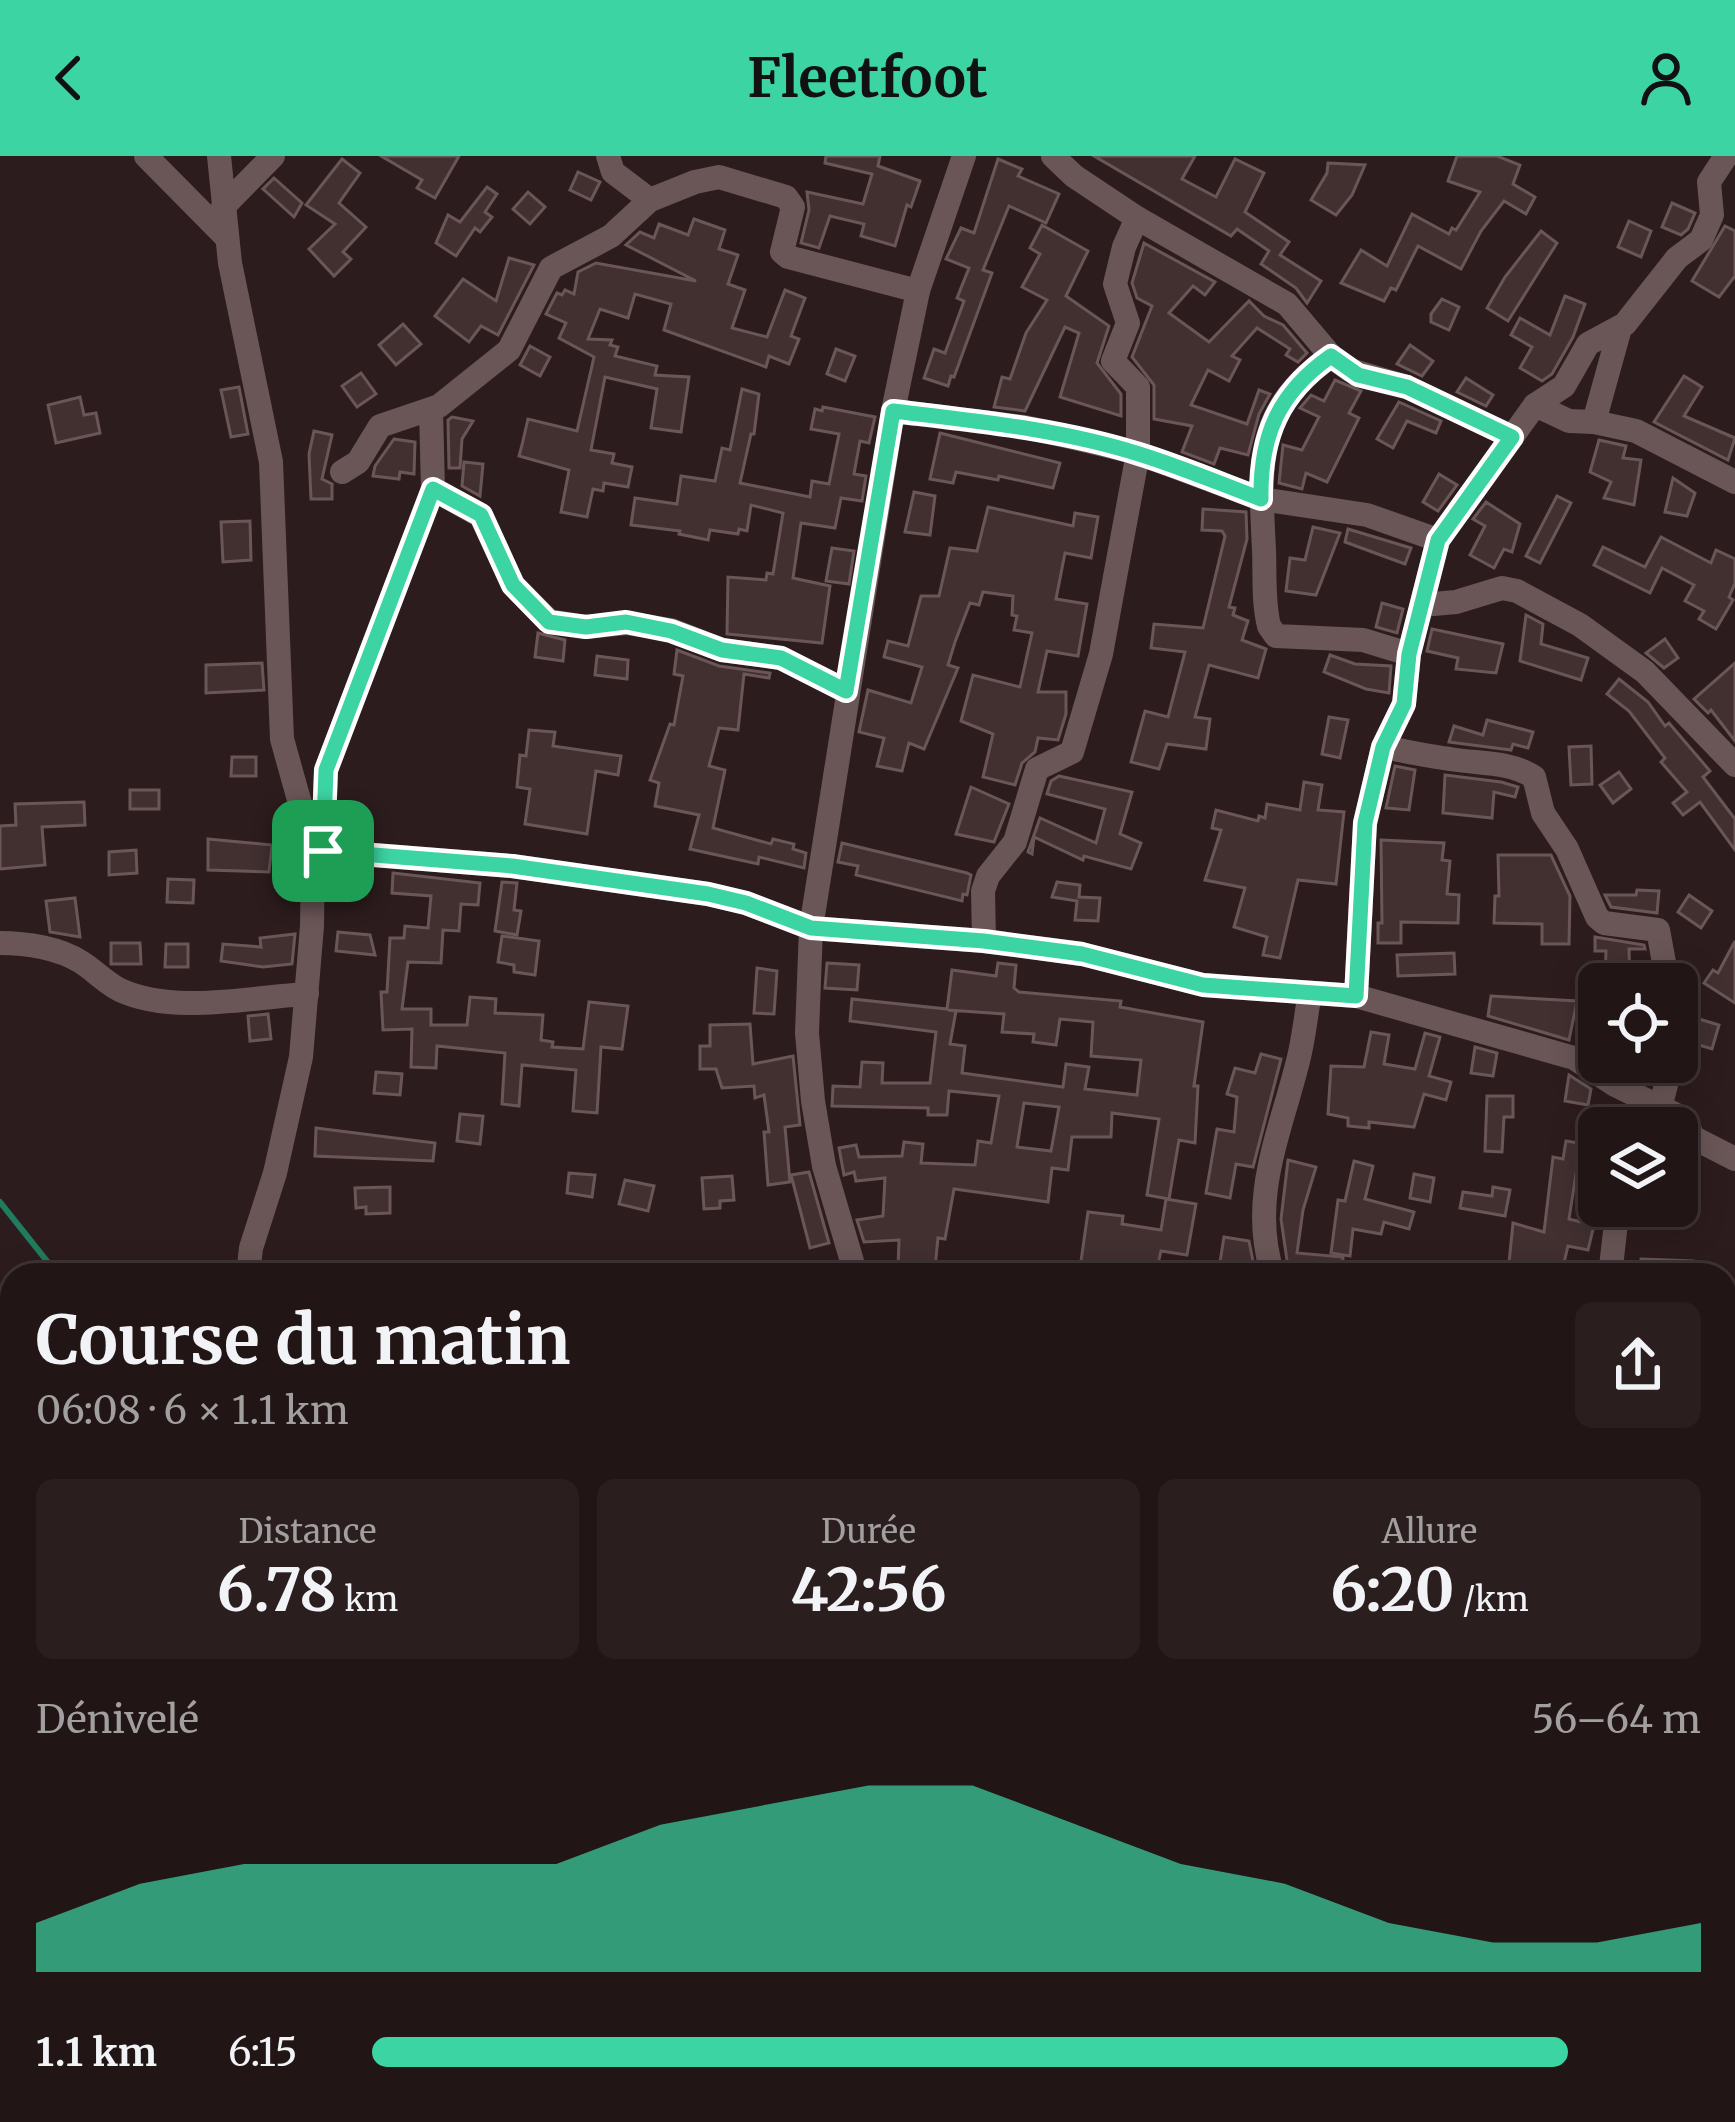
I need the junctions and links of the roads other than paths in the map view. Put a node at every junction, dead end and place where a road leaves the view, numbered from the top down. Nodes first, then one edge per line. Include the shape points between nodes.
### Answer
1 (146, 156) edge
2 (219, 156) edge
3 (273, 156) edge
4 (608, 156) edge
5 (964, 156) edge
6 (1053, 156) edge
7 (1726, 156) edge
8 (650, 200) junction
9 (223, 207) junction
10 (1137, 218) junction
11 (227, 238) junction
12 (918, 291) junction
13 (1620, 328) junction
14 (1331, 356) junction
15 (1535, 405) junction
16 (431, 410) junction
17 (893, 411) junction
18 (1594, 422) junction
19 (1512, 437) junction
20 (1138, 453) junction
21 (342, 472) dead end
22 (1735, 482) edge
23 (433, 489) junction
24 (1261, 499) junction
25 (1438, 540) junction
26 (1422, 604) junction
27 (1409, 654) junction
28 (846, 691) junction
29 (1383, 747) junction
30 (1735, 765) edge
31 (318, 850) junction
32 (811, 928) junction
33 (984, 941) junction
34 (0, 943) edge
35 (1664, 963) edge
36 (1310, 993) junction
37 (307, 994) junction
38 (1356, 996) junction
39 (1661, 1083) edge
40 (1651, 1102) junction
41 (1648, 1107) edge
42 (1735, 1159) edge
43 (1616, 1227) edge
44 (249, 1263) edge
45 (852, 1263) edge
46 (1270, 1263) edge
47 (1611, 1263) edge

1 - 11 street
2 - 9 street
3 - 9 street
4 - 8 street via 613,172
5 - 12 street
6 - 10 street
7 - 13 street via 1709,182 1712,215 1701,240
8 - 12 street via 718,177 786,196 793,207 784,255
8 - 16 street via 611,236 551,268 509,350
9 - 11 street
10 - 14 street via 1287,304
10 - 20 street via 1115,284 1128,322 1113,355 1138,387
11 - 31 street via 271,462 284,757
12 - 17 street
13 - 15 street via 1592,340 1559,392
13 - 18 street
14 - 19 street via 1358,375 1407,387
14 - 24 street via 1298,383 1272,423
15 - 18 street
15 - 19 street
16 - 21 street via 380,426
16 - 23 street
17 - 20 street via 1024,427
17 - 28 street
18 - 22 street via 1636,431
19 - 25 street
20 - 24 street
20 - 33 street via 1100,654 1072,752 1033,776 1015,842 983,892
23 - 28 street via 481,515 513,585 549,622 671,631 722,650 781,658
23 - 31 street via 326,770
24 - 25 street via 1367,515
24 - 27 street via 1265,613 1276,636 1363,640
25 - 26 street
26 - 27 street
26 - 30 street via 1517,591 1645,672
27 - 29 street via 1404,704
28 - 32 street
29 - 35 street via 1534,777 1543,813 1598,917 1658,930
29 - 38 street via 1362,848
31 - 32 street via 708,894
31 - 37 street
32 - 33 street
32 - 45 street via 812,1102
33 - 36 street via 1082,954 1203,985
34 - 37 street via 77,959 120,990 156,999
36 - 38 street
36 - 46 street via 1262,1198
37 - 44 street via 301,1058
38 - 40 street via 1574,1058
39 - 40 street
40 - 41 street
40 - 42 street
43 - 47 street

